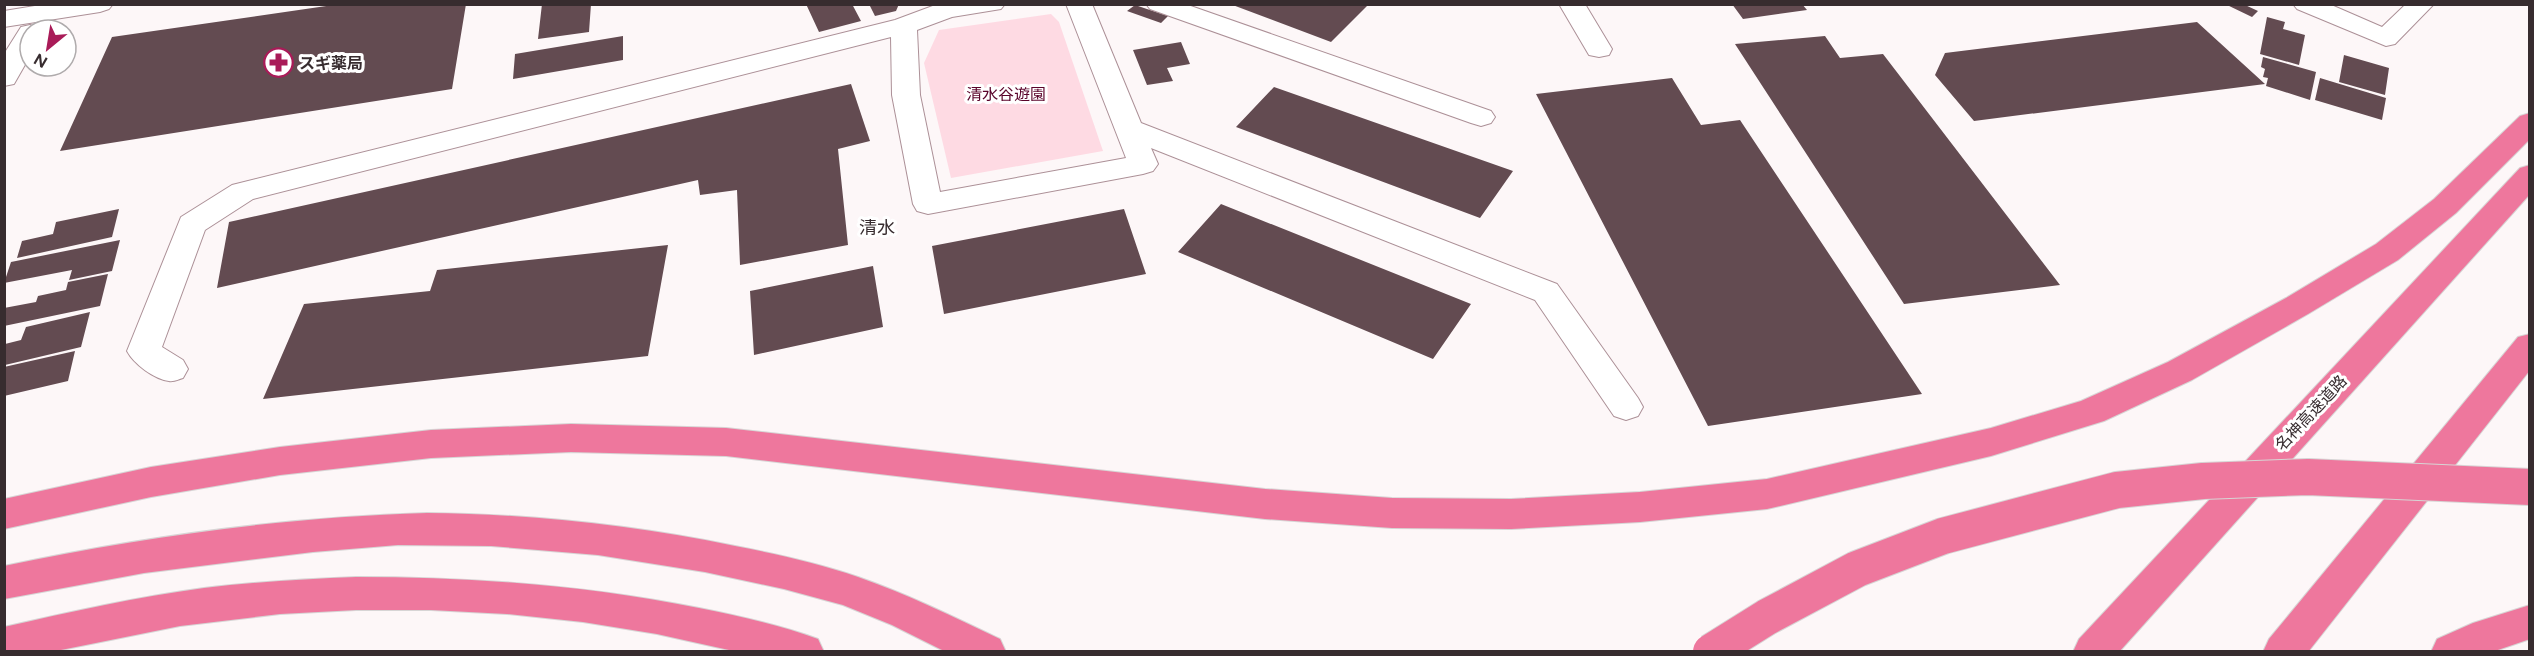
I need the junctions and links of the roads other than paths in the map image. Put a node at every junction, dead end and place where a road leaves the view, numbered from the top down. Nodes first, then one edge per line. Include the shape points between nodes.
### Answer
1 (100, 4) edge
2 (992, 4) edge
3 (1079, 4) edge
4 (1159, 4) edge
5 (1572, 4) edge
6 (2306, 4) edge
7 (2421, 4) edge
8 (947, 7) edge
9 (58, 18) edge
10 (904, 26) junction
11 (1599, 49) dead end
12 (18, 54) edge
13 (4, 78) edge
14 (1481, 117) dead end
15 (2529, 122) edge
16 (1129, 129) junction
17 (2529, 176) edge
18 (2529, 346) edge
19 (171, 369) dead end
20 (1626, 407) dead end
21 (2529, 488) edge
22 (4, 513) edge
23 (4, 583) edge
24 (2529, 622) edge
25 (4, 645) edge
26 (804, 651) edge
27 (986, 651) edge
28 (1711, 651) edge
29 (2093, 651) edge
30 (2283, 651) edge
31 (2451, 651) edge

1 - 9 street
2 - 8 street
3 - 16 street
4 - 14 street
5 - 11 street
6 - 7 street via 2386,38
8 - 10 street
10 - 16 street via 906,95 928,204 1143,164
10 - 19 street via 243,192 192,224 144,351
12 - 13 street
15 - 22 highway via 2445,206 2387,252 2180,370 2092,411 2003,438 1767,494 1640,507 1511,514 1392,513 1265,504 726,442 571,438 431,444 280,461 151,482
16 - 20 street via 1546,292
17 - 29 highway, 名神高速道路
18 - 30 highway
21 - 28 highway, bridge via 2308,477 2203,481 2117,490 1943,536 1857,569
23 - 27 highway via 134,557 303,537 453,529 537,534 620,541 782,572 856,593
24 - 31 highway
25 - 26 highway via 92,624 205,605 314,596 426,593 537,600 643,614 711,626

